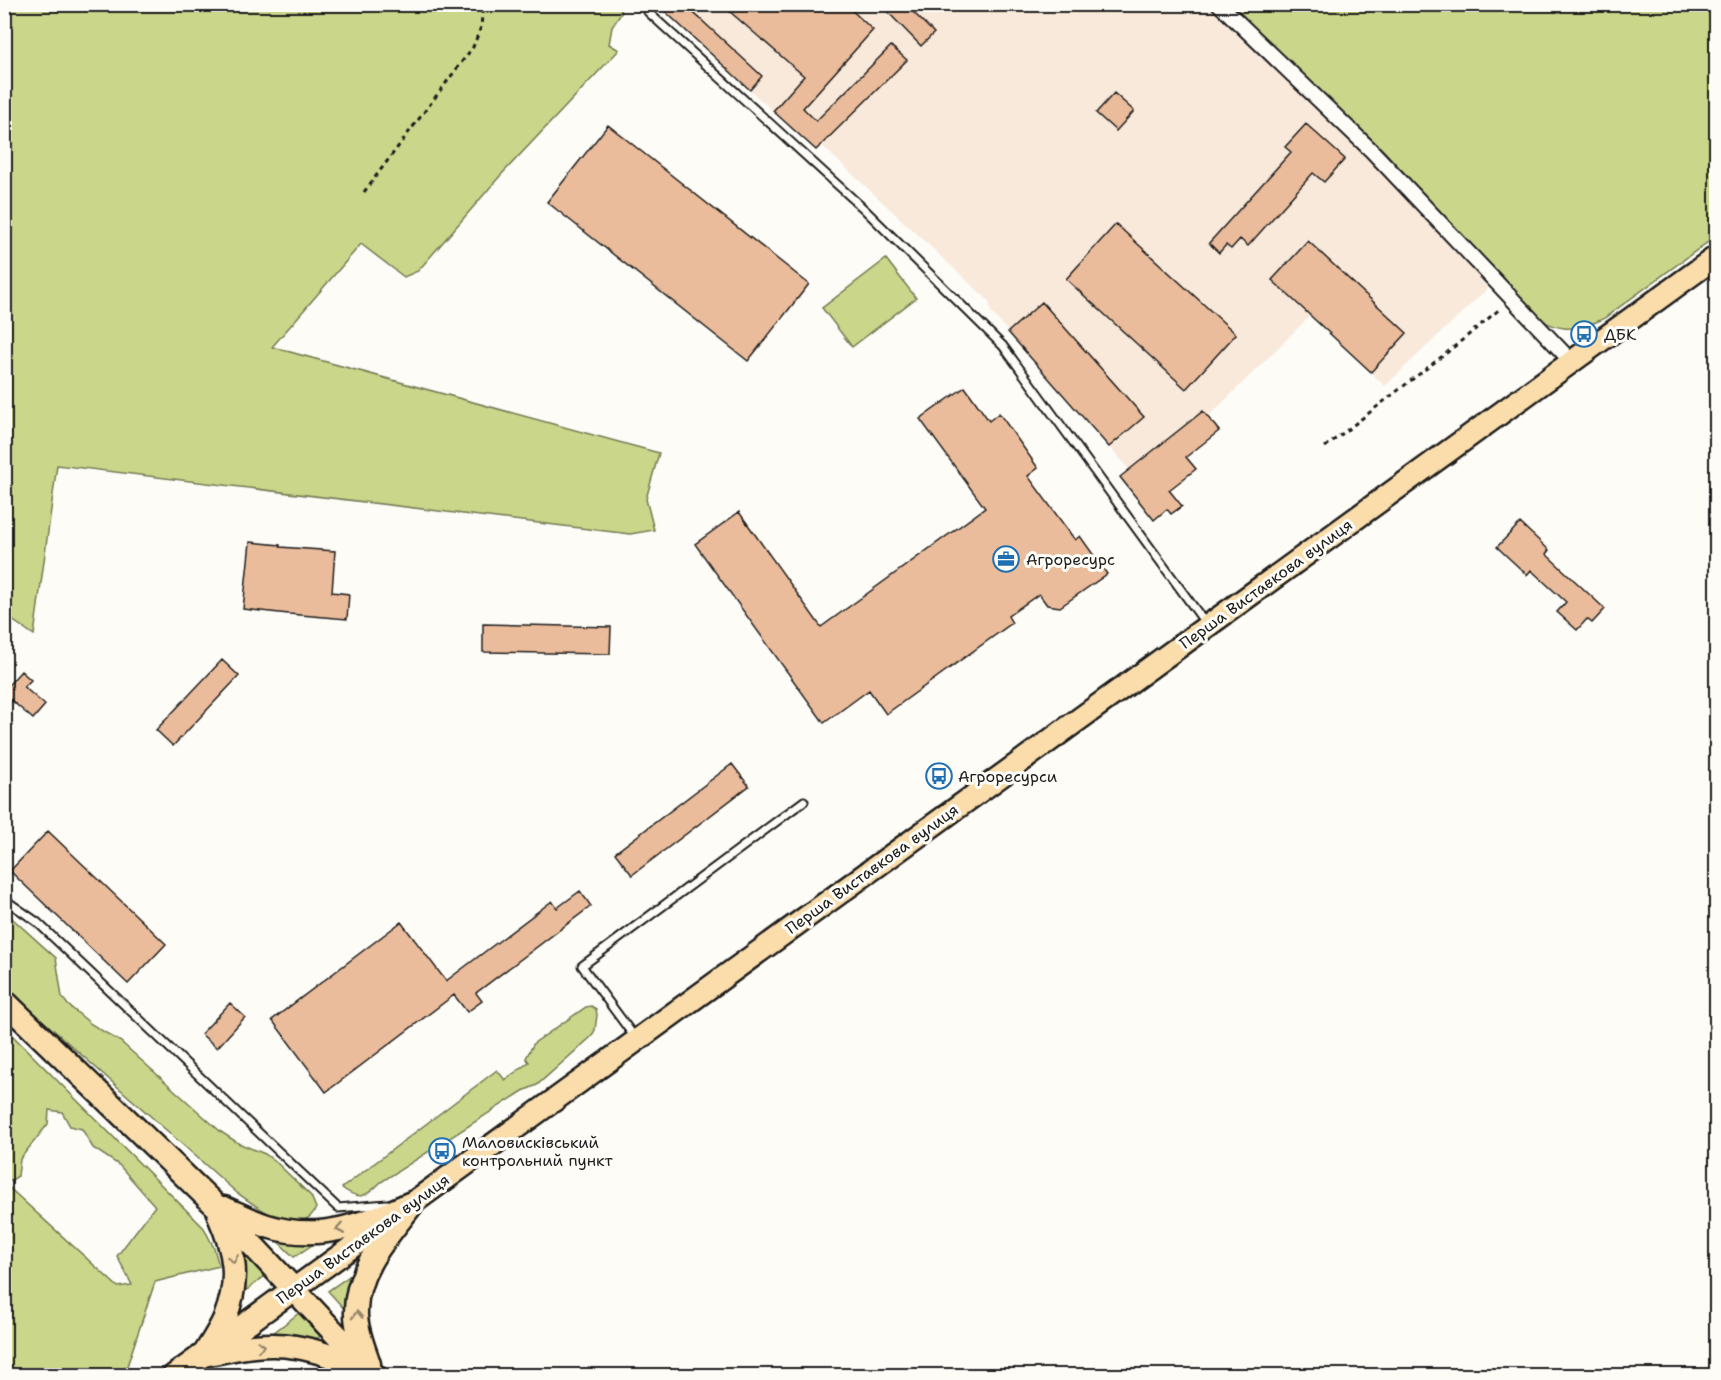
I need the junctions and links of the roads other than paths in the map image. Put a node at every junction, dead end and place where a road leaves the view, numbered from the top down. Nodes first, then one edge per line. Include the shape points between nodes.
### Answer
1 (1219, 4) edge
2 (648, 12) dead end
3 (1716, 257) edge
4 (1572, 362) junction
5 (1207, 626) junction
6 (804, 801) dead end
7 (4, 899) edge
8 (4, 1001) edge
9 (638, 1041) junction
10 (414, 1202) junction
11 (214, 1204) junction
12 (294, 1288) junction
13 (204, 1355) junction
14 (373, 1373) edge
15 (174, 1376) edge

1 - 4 street via 1372,151
2 - 5 lane via 864,209 1003,346
3 - 4 main road, Перша Виставкова вулиця
4 - 5 main road, Перша Виставкова вулиця
5 - 9 main road, Перша Виставкова вулиця
6 - 9 lane via 582,966
7 - 10 lane via 37,922 338,1208
8 - 11 highway
9 - 10 main road, Перша Виставкова вулиця
10 -> 11 highway via 366,1223 318,1233 268,1226
10 - 12 main road, Перша Виставкова вулиця
14 -> 10 highway via 356,1311 360,1281 376,1252
11 - 12 highway
11 -> 13 highway via 230,1240 235,1270 225,1319
12 - 13 highway, Перша Виставкова вулиця
12 - 14 highway
13 -> 14 highway via 263,1345 295,1346
13 - 15 highway, Перша Виставкова вулиця

